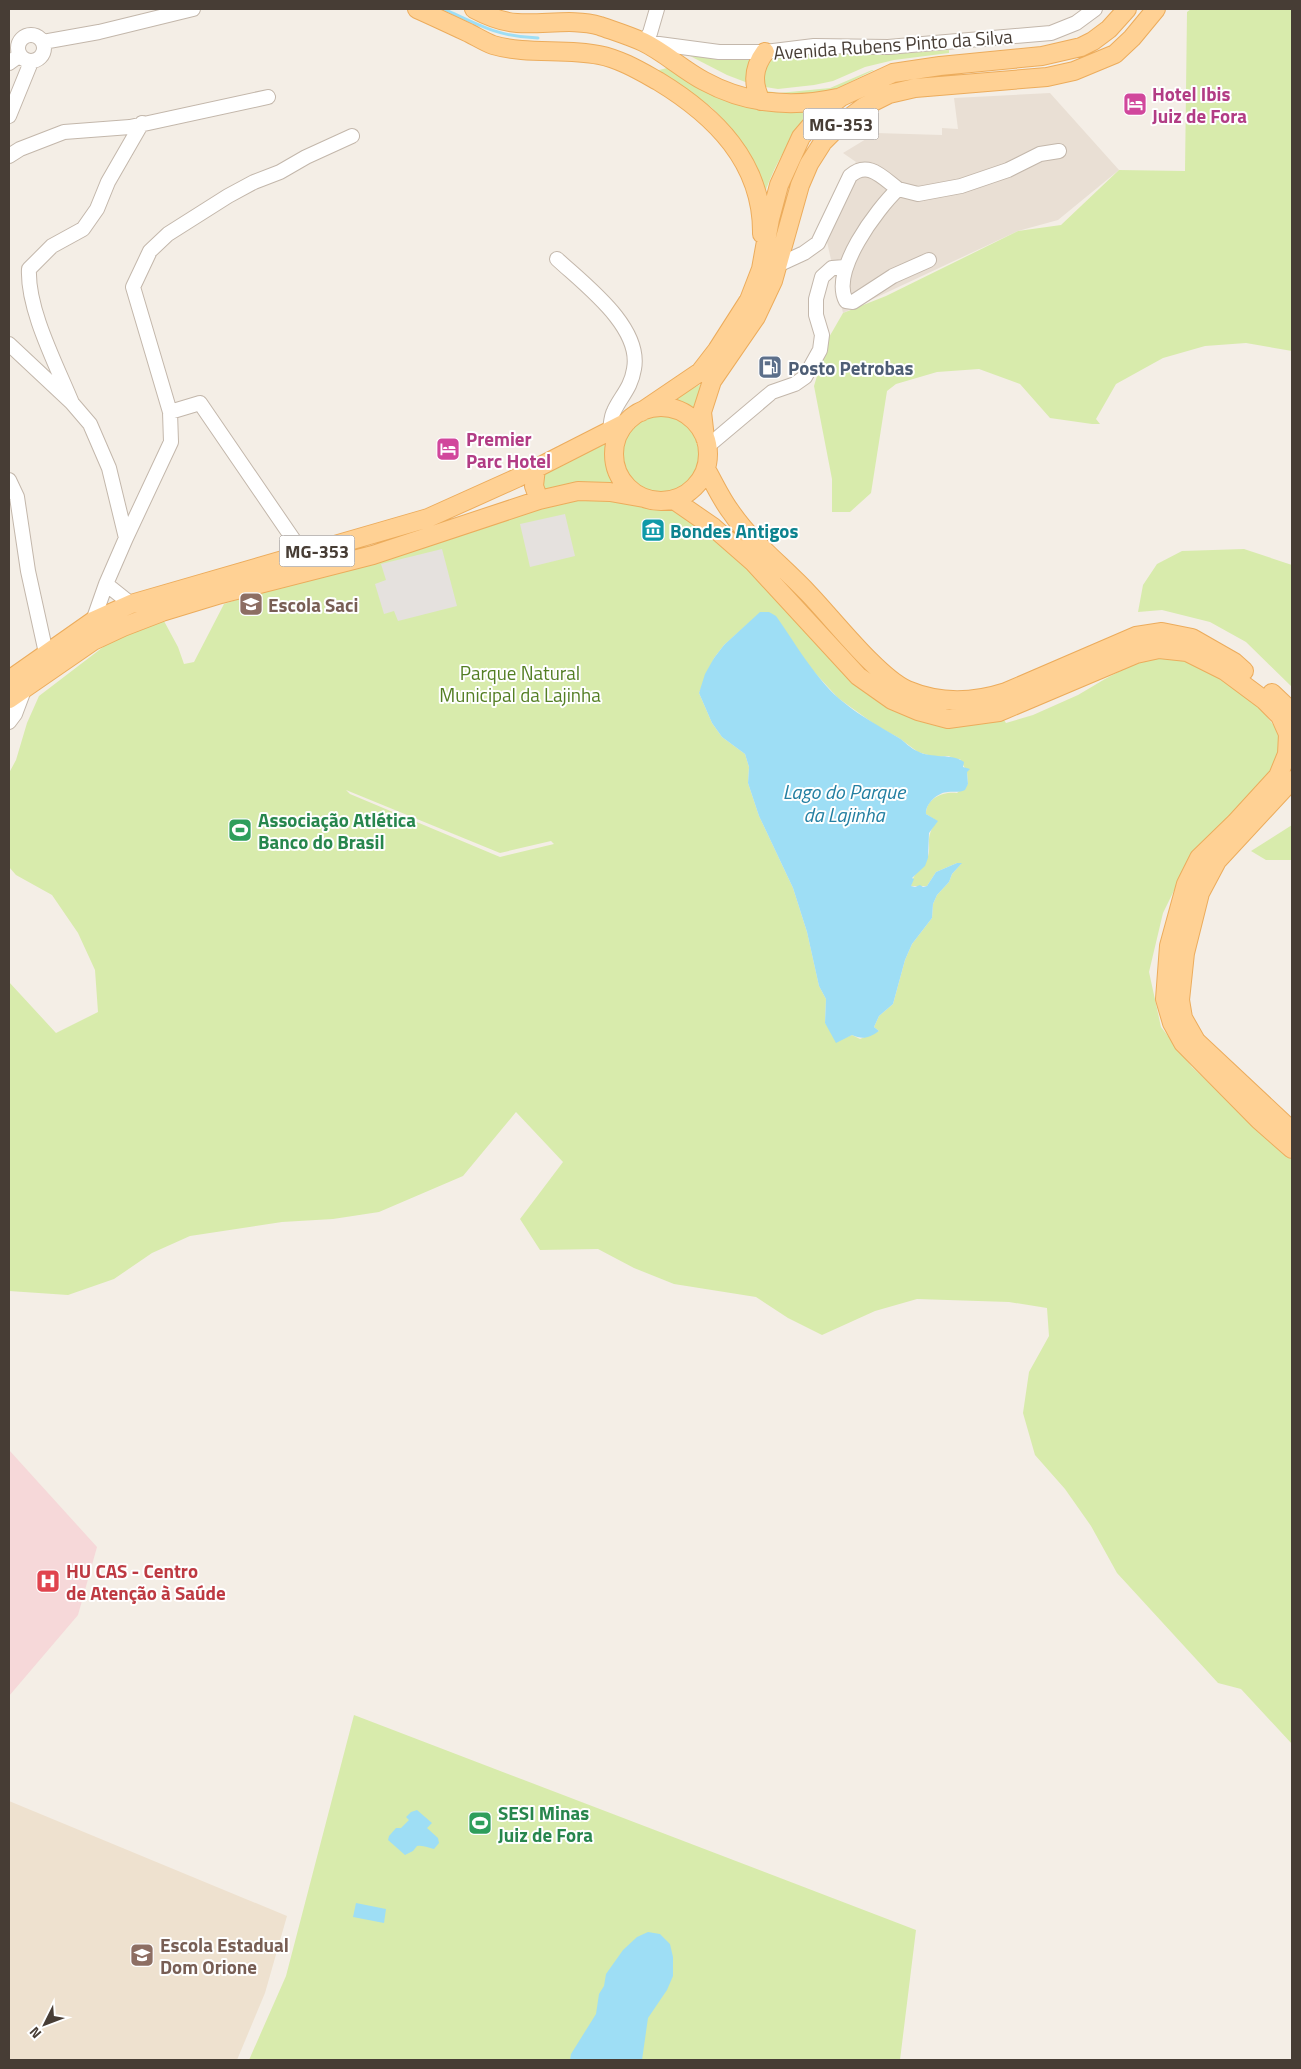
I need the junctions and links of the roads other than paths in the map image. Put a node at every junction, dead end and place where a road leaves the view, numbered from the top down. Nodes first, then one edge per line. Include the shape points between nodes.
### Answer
1 (193, 9) edge
2 (417, 9) edge
3 (474, 9) edge
4 (1095, 9) edge
5 (1127, 9) edge
6 (1156, 9) edge
7 (653, 10) edge
8 (9, 35) edge
9 (24, 37) junction
10 (43, 42) junction
11 (644, 42) junction
12 (685, 49) junction
13 (561, 52) junction
14 (765, 52) junction
15 (668, 58) junction
16 (20, 60) edge
17 (268, 97) dead end
18 (841, 97) junction
19 (761, 101) junction
20 (9, 116) edge
21 (142, 123) junction
22 (352, 136) dead end
23 (1059, 151) dead end
24 (9, 156) edge
25 (898, 189) junction
26 (558, 259) dead end
27 (929, 260) dead end
28 (770, 267) junction
29 (845, 267) junction
30 (9, 344) edge
31 (72, 403) junction
32 (170, 412) junction
33 (634, 416) junction
34 (610, 430) junction
35 (706, 442) junction
36 (536, 468) junction
37 (706, 469) junction
38 (9, 480) edge
39 (644, 498) junction
40 (539, 500) junction
41 (674, 500) junction
42 (126, 538) junction
43 (304, 555) junction
44 (106, 584) junction
45 (131, 604) junction
46 (93, 621) junction
47 (46, 653) junction
48 (9, 680) edge
49 (24, 690) junction
50 (9, 699) edge
51 (1292, 712) edge
52 (9, 722) edge
53 (1292, 780) edge
54 (1292, 1132) edge
55 (1292, 1149) edge

1 - 10 street
2 - 13 main road via 492,44 513,49
3 - 11 main road via 491,18 514,23 585,23
4 - 14 street, Avenida Rubens Pinto da Silva via 1076,23 1051,33 888,47 814,46
5 - 18 main road, MG-353 via 1109,29 1081,46 1042,56 893,74
6 - 28 main road, MG-353 via 1115,54 1074,71 1047,77 915,88 889,94 864,106 823,142 809,164
7 - 11 street via 650,34
8 - 9 street
9 - 10 street via 33,35
9 - 16 street via 19,44
10 - 16 street via 45,50 42,57
11 - 12 street, Avenida Rubens Pinto da Silva
11 - 15 main road
12 - 14 street, Avenida Rubens Pinto da Silva
12 - 15 street
13 - 15 main road via 570,47 597,48 646,66 656,66
13 - 28 main road via 612,58 649,76 683,96 724,132 746,166 756,193
14 - 19 main road via 754,80
15 - 19 main road via 705,82 741,97
16 - 20 street
17 - 21 street
18 - 19 main road via 819,102
18 - 28 main road, MG-353 via 824,110 801,137 788,163 770,219
21 - 24 street via 130,127 64,132
21 - 31 street via 108,182 97,209 83,229 52,246 30,269 33,305
22 - 32 street via 228,196 168,234 150,251 132,287
23 - 25 street via 1040,154 1008,170 961,186 918,194
25 - 28 street via 865,168 857,169 850,176 818,243 804,253
25 - 29 street via 865,230
26 - 34 street via 610,308 634,349 635,368 629,387 613,412
27 - 29 street via 893,276 852,302 843,296
28 - 33 main road, MG-353 via 700,372
28 - 35 main road, MG-353 via 773,281 756,317 712,381 702,412
29 - 35 street via 832,268 822,277 816,298 816,316 822,335 820,350 805,377 772,392
30 - 31 street
31 - 42 street via 90,424 109,468
32 - 42 street via 171,442
32 - 43 street via 200,403
33 - 34 main road, MG-353
33 - 35 main road, MG-353 via 654,408 679,411 699,426
33 - 39 main road, MG-353 via 619,434 616,464 621,478
34 - 36 main road, MG-353
35 - 37 main road, MG-353
36 - 40 main road via 534,486
36 - 43 main road, MG-353 via 428,518
37 - 41 main road, MG-353 via 694,488
37 - 51 main road via 730,511 746,531 884,673 904,689 947,701 987,698 1136,636 1162,632 1192,638 1234,662
38 - 47 street via 17,497 28,571
39 - 40 main road, MG-353 via 578,491
39 - 41 main road, MG-353
40 - 49 main road, MG-353 via 373,555 162,612 93,641
41 - 55 main road via 713,527 753,562 858,676 892,700 918,711 948,719 999,712 1136,654 1159,649 1187,652 1225,671 1280,716 1288,734 1287,754 1278,776 1199,858 1186,884 1169,946 1165,999 1172,1023 1183,1043 1258,1120
42 - 44 street
43 - 45 main road, MG-353
44 - 45 street
44 - 46 street
45 - 46 main road, MG-353
46 - 47 main road, MG-353
47 - 48 main road, MG-353
49 - 50 main road, MG-353
49 - 52 street
53 - 54 main road via 1217,861 1200,892 1185,953 1180,1000 1183,1018 1196,1041

